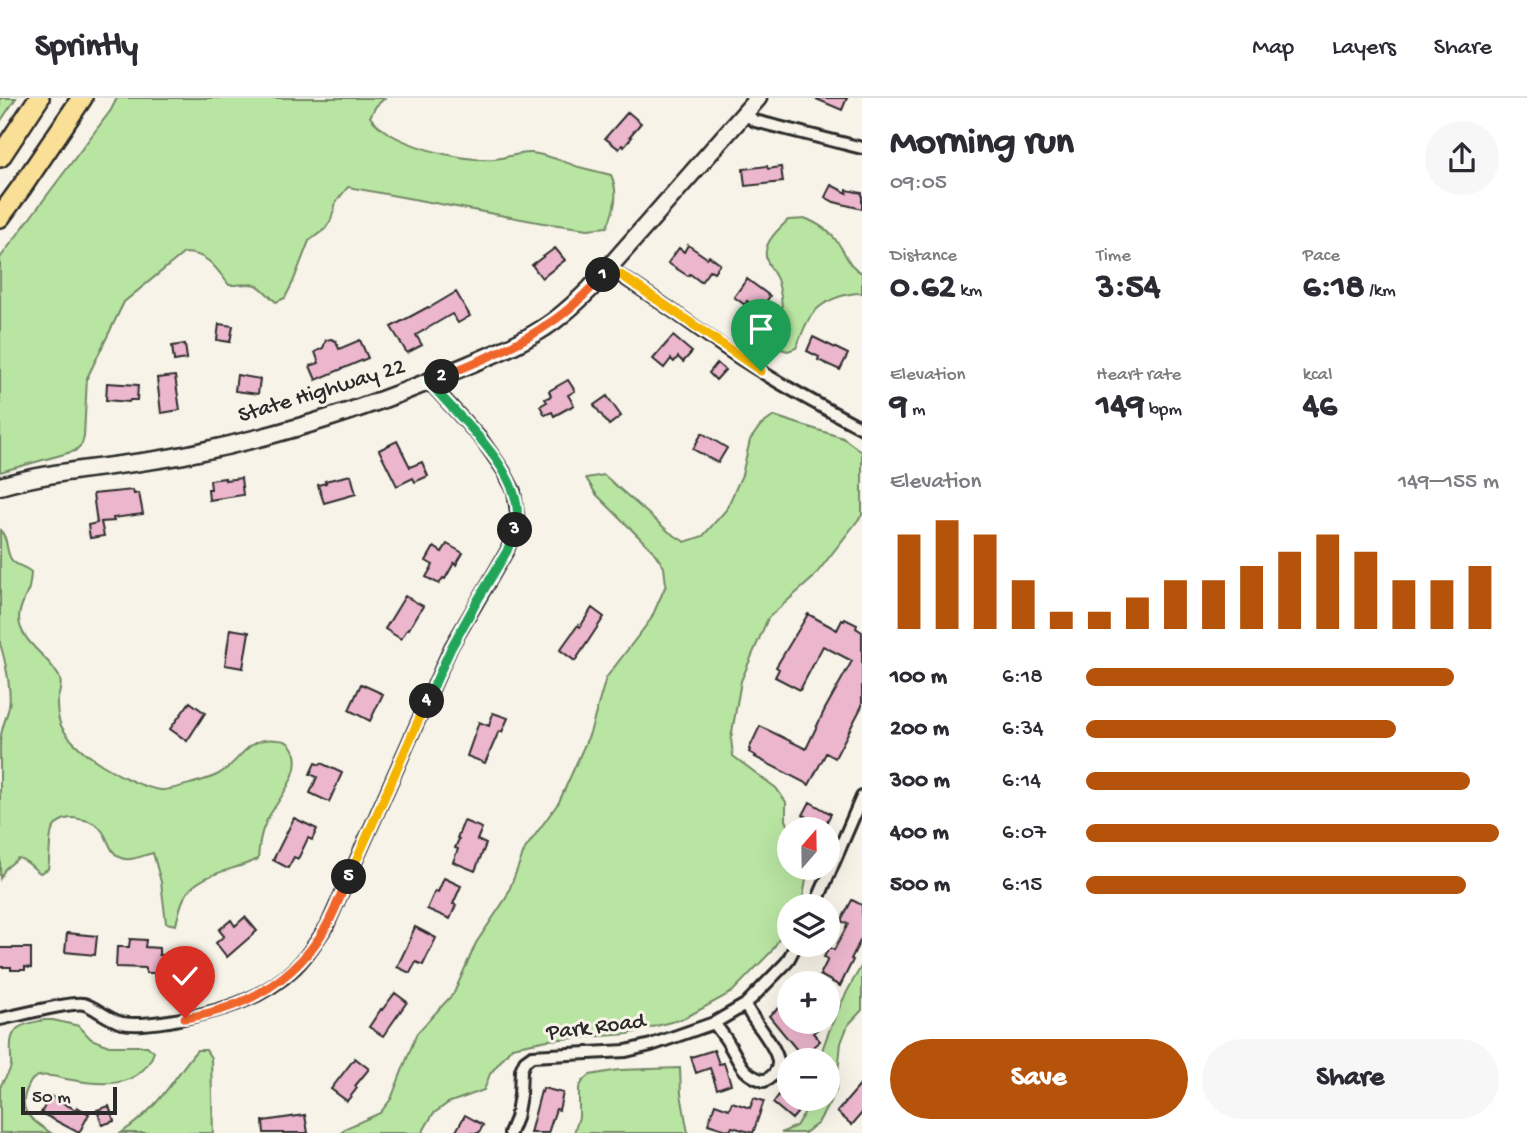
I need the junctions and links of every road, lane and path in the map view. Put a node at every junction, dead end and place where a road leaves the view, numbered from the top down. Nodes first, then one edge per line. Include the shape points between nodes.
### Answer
1 (40, 98) edge
2 (82, 98) edge
3 (758, 98) edge
4 (745, 114) junction
5 (862, 148) edge
6 (0, 157) edge
7 (0, 217) edge
8 (609, 269) junction
9 (429, 382) junction
10 (862, 428) edge
11 (0, 486) edge
12 (862, 797) edge
13 (860, 809) edge
14 (821, 894) edge
15 (790, 957) edge
16 (745, 1005) junction
17 (0, 1018) edge
18 (714, 1023) junction
19 (510, 1133) edge

1 - 6 highway
2 - 7 highway
3 - 4 main road, State Highway 22
4 - 5 street via 755,121
4 - 8 main road, State Highway 22
8 - 9 main road, State Highway 22 via 552,322
8 - 10 street via 761,371
9 - 11 main road, State Highway 22 via 333,416 235,443
9 - 17 street via 503,470 514,491 518,521 507,551 451,648 327,926 311,950 277,983 203,1015 150,1024 124,1023 84,1004 72,1004
12 - 13 street
13 - 14 street
15 - 16 street, Park Road
16 - 18 street, Park Road
16 - 18 street via 776,1052 776,1072 770,1078 752,1077 740,1066
18 - 19 street, Park Road via 626,1051 532,1056 521,1070

